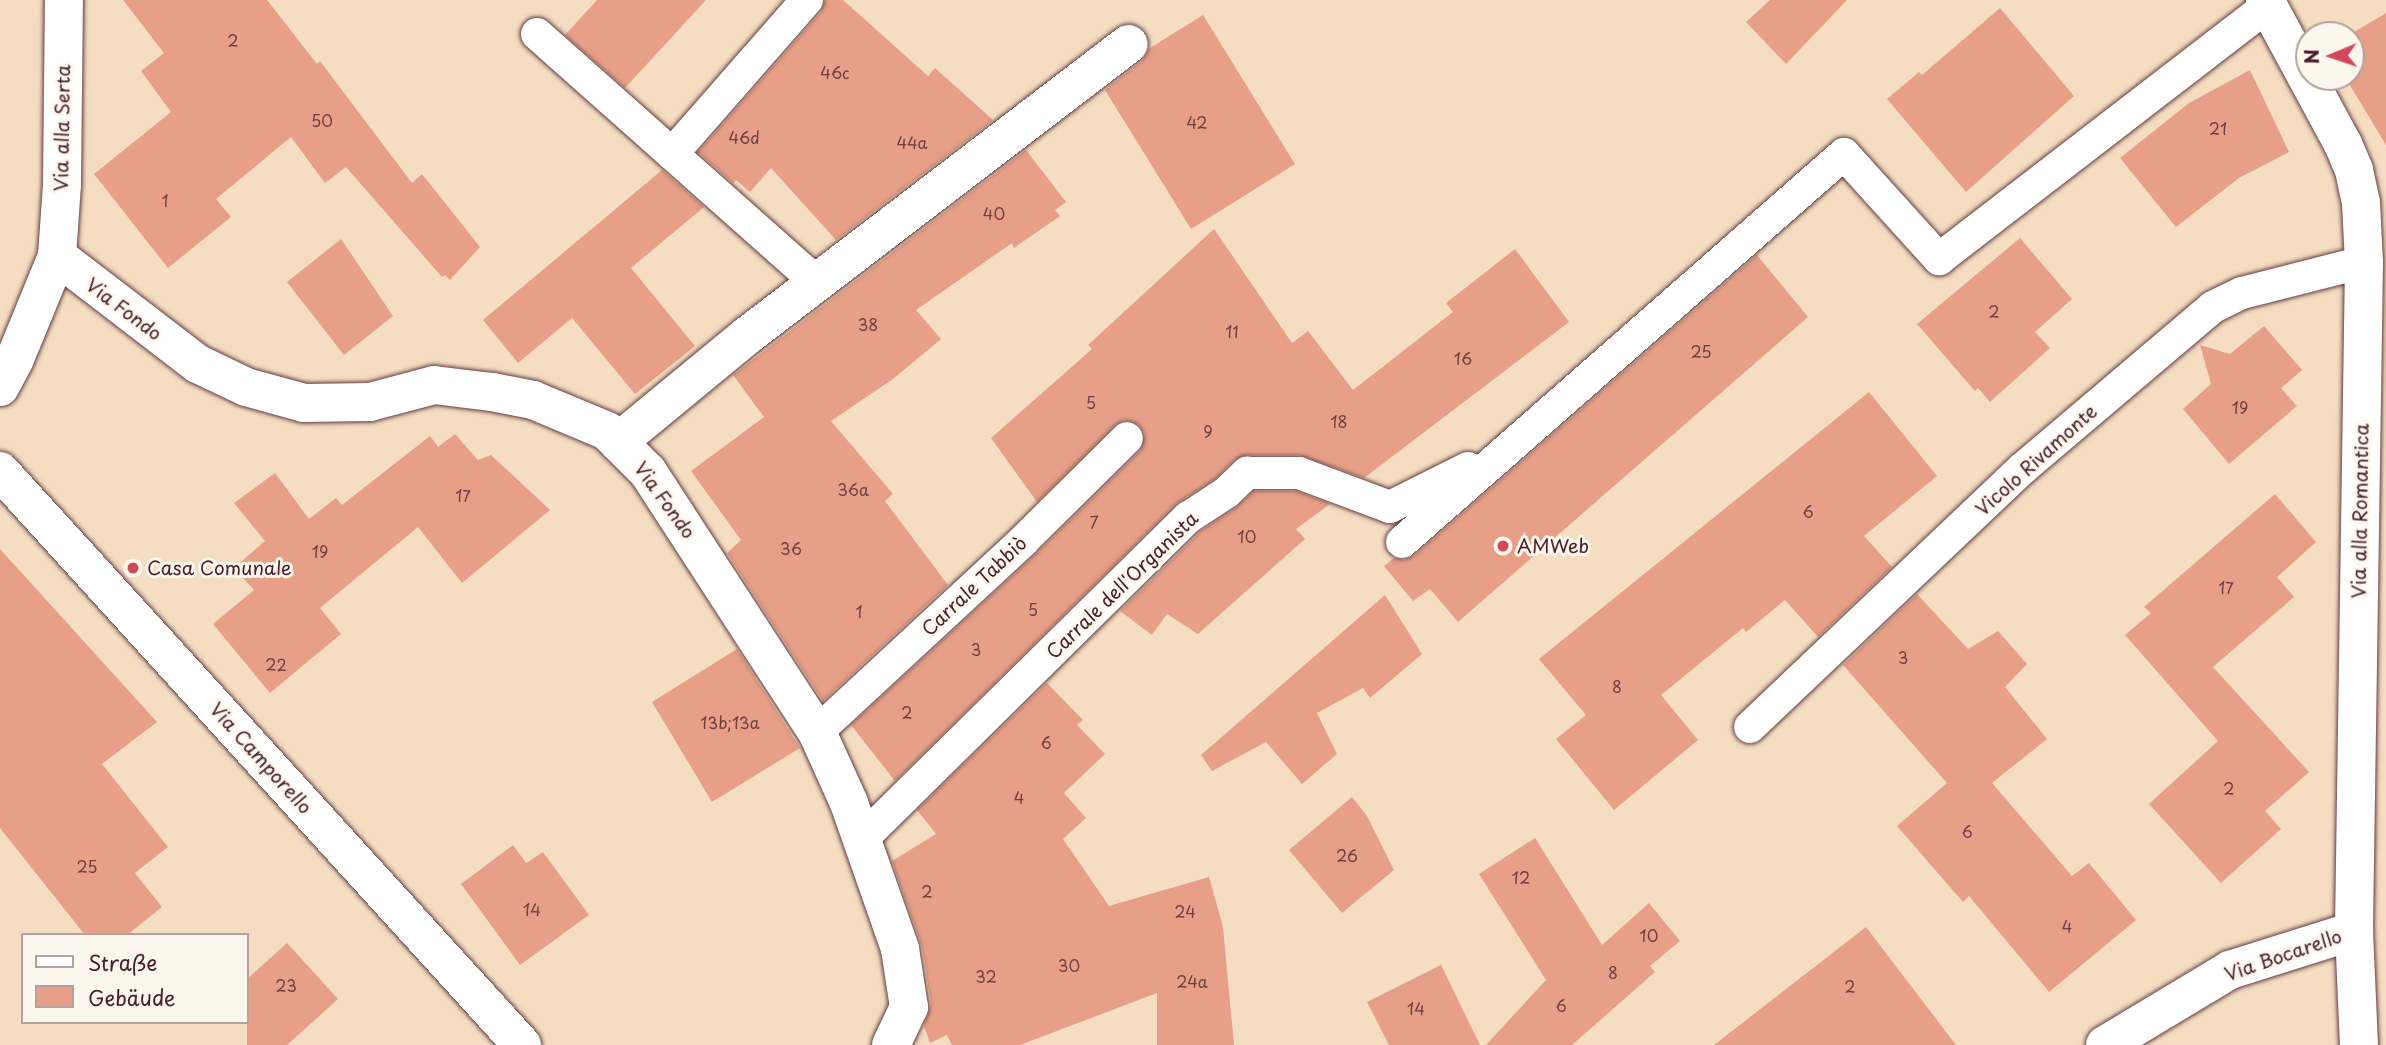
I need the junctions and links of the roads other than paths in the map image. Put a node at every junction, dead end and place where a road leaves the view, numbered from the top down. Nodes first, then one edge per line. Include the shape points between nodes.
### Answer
1 (64, 0) edge
2 (807, 0) edge
3 (2267, 3) edge
4 (537, 34) dead end
5 (1129, 44) dead end
6 (673, 154) junction
7 (57, 256) junction
8 (2364, 262) junction
9 (817, 283) junction
10 (0, 387) edge
11 (1127, 438) dead end
12 (618, 442) junction
13 (1507, 449) junction
14 (0, 471) edge
15 (1402, 542) dead end
16 (1751, 727) dead end
17 (817, 732) junction
18 (862, 839) junction
19 (2354, 932) junction
20 (2368, 1040) edge
21 (522, 1045) edge
22 (891, 1045) edge
23 (2105, 1045) edge

1 - 7 street, Via alla Serta
2 - 6 lane
3 - 8 street, Via alla Romantica via 2354,170
3 - 13 lane via 1939,259 1844,154
4 - 6 lane
5 - 9 street
6 - 9 lane
7 - 10 street, Via alla Serta
7 - 12 street, Via Fondo via 198,364 246,387 304,403 370,402 434,385 492,392 533,400 573,415 607,431
8 - 16 lane, Vicolo Rivamonte via 2242,293 2213,307 2022,469
8 - 19 street, Via alla Romantica
9 - 12 street
11 - 17 lane, Carrale Tabbiò
12 - 17 street, Via Fondo via 655,482
13 - 15 lane
13 - 18 lane, Carrale dell'Organista via 1390,507 1299,473 1247,473 1189,517
14 - 21 street, Via Camporello
17 - 18 street, Via Fondo
18 - 22 street, Via Fondo via 900,950 909,1007
19 - 20 street, Via alla Romantica
19 - 23 street, Via Bocarello via 2230,971

